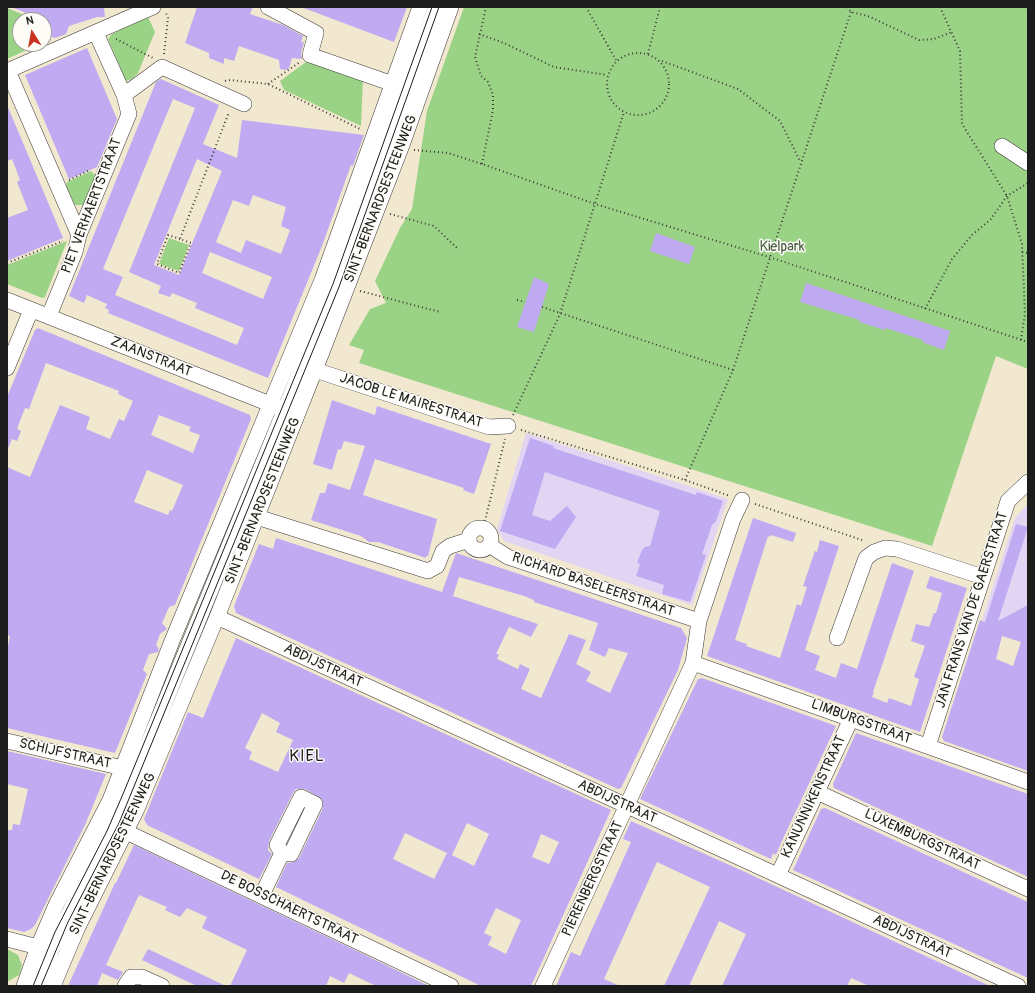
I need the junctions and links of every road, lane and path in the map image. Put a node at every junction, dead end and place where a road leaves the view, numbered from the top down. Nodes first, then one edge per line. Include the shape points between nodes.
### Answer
1 (153, 7) edge
2 (163, 7) edge
3 (268, 7) edge
4 (420, 7) edge
5 (436, 7) edge
6 (451, 7) edge
7 (486, 7) edge
8 (586, 7) edge
9 (660, 7) edge
10 (847, 7) edge
11 (940, 7) edge
12 (1026, 7) edge
13 (1028, 10) edge
14 (851, 12) junction
15 (952, 32) junction
16 (96, 33) junction
17 (479, 34) junction
18 (648, 54) junction
19 (310, 55) junction
20 (617, 60) junction
21 (661, 61) junction
22 (162, 67) junction
23 (7, 71) edge
24 (607, 75) junction
25 (268, 84) junction
26 (393, 84) junction
27 (205, 86) junction
28 (124, 95) junction
29 (239, 102) joint
30 (624, 112) junction
31 (368, 133) dead end
32 (402, 145) junction
33 (1002, 146) dead end
34 (800, 161) junction
35 (110, 162) junction
36 (1028, 163) edge
37 (482, 164) junction
38 (1028, 183) edge
39 (57, 185) junction
40 (1007, 196) junction
41 (595, 204) junction
42 (377, 211) junction
43 (79, 235) junction
44 (180, 239) junction
45 (457, 248) dead end
46 (1022, 252) junction
47 (1028, 253) edge
48 (769, 257) junction
49 (7, 262) edge
50 (347, 288) junction
51 (7, 300) edge
52 (517, 300) dead end
53 (525, 302) dead end
54 (542, 307) dead end
55 (925, 309) junction
56 (31, 310) junction
57 (440, 312) dead end
58 (560, 314) junction
59 (49, 316) junction
60 (1021, 340) junction
61 (1028, 342) edge
62 (7, 368) edge
63 (315, 370) junction
64 (733, 370) junction
65 (284, 409) junction
66 (508, 426) junction
67 (685, 480) junction
68 (1028, 482) edge
69 (742, 500) junction
70 (257, 517) junction
71 (483, 529) junction
72 (469, 540) junction
73 (489, 545) junction
74 (885, 548) junction
75 (983, 577) junction
76 (217, 616) junction
77 (699, 621) junction
78 (837, 638) dead end
79 (693, 663) junction
80 (851, 719) junction
81 (7, 741) edge
82 (928, 746) junction
83 (123, 768) junction
84 (1028, 782) edge
85 (817, 792) junction
86 (627, 806) junction
87 (114, 825) junction
88 (282, 853) dead end
89 (778, 876) junction
90 (1028, 889) edge
91 (262, 895) junction
92 (7, 939) edge
93 (38, 947) junction
94 (24, 986) edge
95 (38, 986) edge
96 (53, 986) edge
97 (125, 986) edge
98 (162, 986) edge
99 (451, 986) edge
100 (543, 986) edge
101 (1018, 986) edge

1 - 16 street
2 - 22 path via 168,18
3 - 19 street via 316,32
4 - 26 street, SINT-BERNARDSESTEENWEG
5 - 65 street via 357,228
6 - 32 street, SINT-BERNARDSESTEENWEG
7 - 17 path
8 - 20 path
9 - 18 path
10 - 14 path
11 - 15 path
12 - 13 path
14 - 15 path via 868,16 919,40 934,39
14 - 34 path
15 - 40 path via 960,51 962,124
16 - 22 path via 126,44 151,57
16 - 23 street
16 - 28 street, PIET VERHAERTSTRAAT
17 - 24 path via 554,67
17 - 37 path via 475,56 481,76 488,82 493,95 493,110
18 - 20 path via 631,53
18 - 21 path
19 - 25 path
19 - 26 street
20 - 24 path
21 - 30 path via 669,78 667,95 657,109 641,115
21 - 34 path via 738,89 780,121
22 - 27 street
22 - 28 street
23 - 39 street
24 - 30 path via 607,90 613,103
25 - 27 path via 230,80
25 - 31 path
26 - 65 street, SINT-BERNARDSESTEENWEG via 322,280
27 - 29 street
28 - 35 street, PIET VERHAERTSTRAAT via 129,114
29 - 44 path
30 - 41 path
32 - 37 path via 415,150 448,153
32 - 42 street, SINT-BERNARDSESTEENWEG
33 - 36 street
34 - 48 path
35 - 39 path
35 - 43 street, PIET VERHAERTSTRAAT
37 - 41 path
38 - 40 path
39 - 43 street
40 - 46 path via 1022,244
40 - 55 path via 991,220 972,235 952,259
41 - 48 path
41 - 58 path
42 - 45 path via 434,226
42 - 50 street, SINT-BERNARDSESTEENWEG
43 - 49 path
43 - 59 street, PIET VERHAERTSTRAAT via 75,252
44 - 44 path via 168,235 157,264 179,273 191,243
46 - 47 path
46 - 60 path via 1025,314
48 - 55 path
48 - 64 path
50 - 57 path
50 - 63 street, SINT-BERNARDSESTEENWEG
51 - 56 street, ZAANSTRAAT
52 - 53 path
54 - 58 path
55 - 60 path
56 - 59 street, ZAANSTRAAT
56 - 62 street
58 - 64 path
58 - 66 path
59 - 65 street, ZAANSTRAAT
60 - 61 path
63 - 65 street, SINT-BERNARDSESTEENWEG
63 - 66 street, JACOB LE MAIRESTRAAT via 489,427
64 - 67 path
65 - 70 street, SINT-BERNARDSESTEENWEG
65 - 83 street, SINT-BERNARDSESTEENWEG via 169,648
65 - 87 street
66 - 67 path
66 - 71 path
67 - 69 path
68 - 75 street, JAN FRANS VAN DE GAERSTRAAT via 1008,501
69 - 74 path
69 - 77 street, PIERENBERGSTRAAT via 733,519
70 - 72 street via 428,571 437,566 443,551
70 - 76 street, SINT-BERNARDSESTEENWEG
71 - 72 street via 473,531
71 - 73 street via 490,535
72 - 73 street, RICHARD BASELEERSTRAAT via 476,548 482,549
73 - 77 street, RICHARD BASELEERSTRAAT via 508,557
74 - 75 street via 897,548
74 - 78 street via 866,558
75 - 82 street, JAN FRANS VAN DE GAERSTRAAT
76 - 86 street, ABDIJSTRAAT
76 - 87 street, SINT-BERNARDSESTEENWEG
77 - 79 street, PIERENBERGSTRAAT
79 - 80 street, LIMBURGSTRAAT
79 - 86 street, PIERENBERGSTRAAT
80 - 82 street, LIMBURGSTRAAT
80 - 85 street, KANUNNIKENSTRAAT
81 - 83 street, SCHIJFSTRAAT
82 - 84 street, LIMBURGSTRAAT
83 - 87 street, SINT-BERNARDSESTEENWEG
85 - 89 street, KANUNNIKENSTRAAT
85 - 90 street, LUXEMBURGSTRAAT
86 - 89 street, ABDIJSTRAAT
86 - 100 street, PIERENBERGSTRAAT
87 - 91 street, DE BOSSCHAERTSTRAAT
87 - 93 street, SINT-BERNARDSESTEENWEG via 64,888
87 - 95 street via 68,914
87 - 96 street, SINT-BERNARDSESTEENWEG
88 - 91 street
89 - 101 street, ABDIJSTRAAT
91 - 99 street, DE BOSSCHAERTSTRAAT
92 - 93 street
93 - 94 street, SINT-BERNARDSESTEENWEG
97 - 98 street via 131,977 142,977

